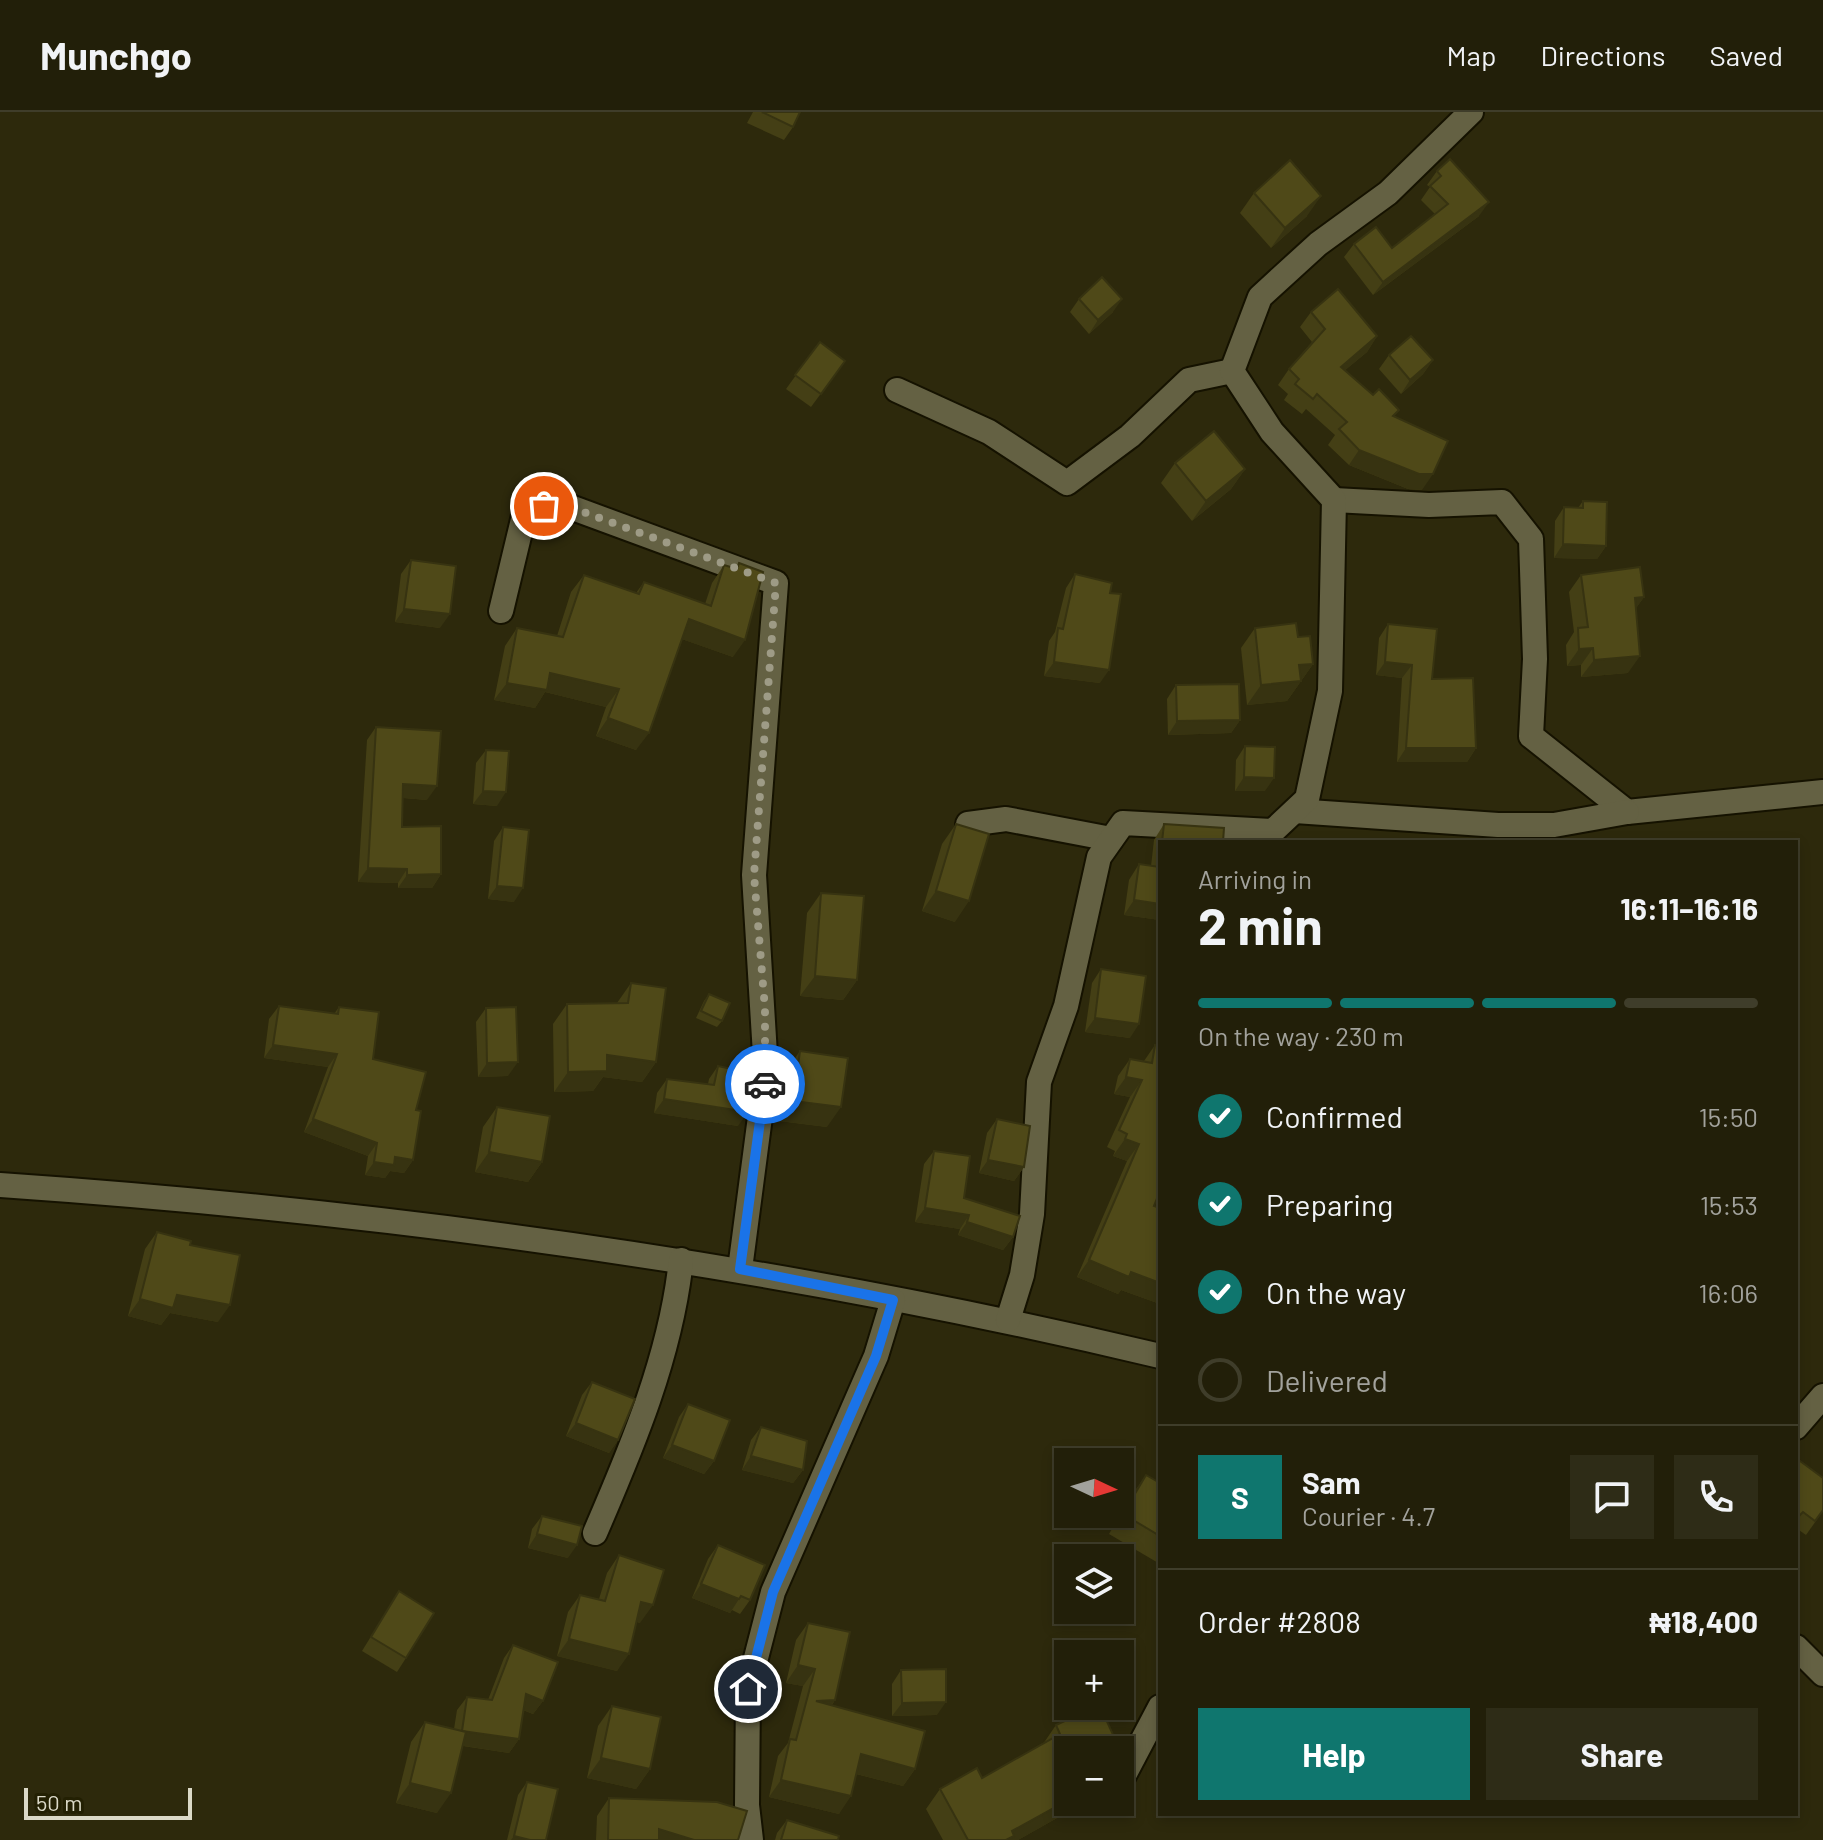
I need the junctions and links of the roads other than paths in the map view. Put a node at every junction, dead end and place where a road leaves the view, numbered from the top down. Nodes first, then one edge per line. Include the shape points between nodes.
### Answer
1 (1471, 112) edge
2 (1232, 371) junction
3 (897, 390) dead end
4 (1334, 500) junction
5 (501, 611) dead end
6 (1823, 792) edge
7 (1295, 811) junction
8 (1627, 812) junction
9 (968, 824) edge
10 (1111, 839) junction
11 (0, 1185) edge
12 (681, 1260) junction
13 (740, 1269) junction
14 (893, 1300) junction
15 (1008, 1320) junction
16 (1158, 1356) edge
17 (1823, 1396) edge
18 (1798, 1425) edge
19 (595, 1533) dead end
20 (1798, 1649) edge
21 (1823, 1674) edge
22 (1158, 1711) edge
23 (1134, 1756) edge
24 (751, 1840) edge

1 - 2 street via 1388,193 1318,244 1260,297
2 - 3 street via 1189,380 1130,436 1067,483 989,432
2 - 4 street via 1272,432
4 - 7 street via 1330,691 1307,799
4 - 8 street via 1502,502 1531,539 1531,736
5 - 13 street via 526,507 562,504 776,583 754,875 766,1071
6 - 8 street
7 - 8 street via 1498,825 1554,825
7 - 10 street via 1273,831 1123,823
9 - 10 street via 1006,819
10 - 15 street via 1099,857 1066,1006 1039,1082 1032,1214
11 - 12 street via 207,1200 498,1232
12 - 13 street
12 - 19 street via 677,1303 637,1436
13 - 14 street
14 - 15 street
14 - 24 street via 876,1356 773,1592 748,1689
15 - 16 street
17 - 18 street
20 - 21 street
22 - 23 street

